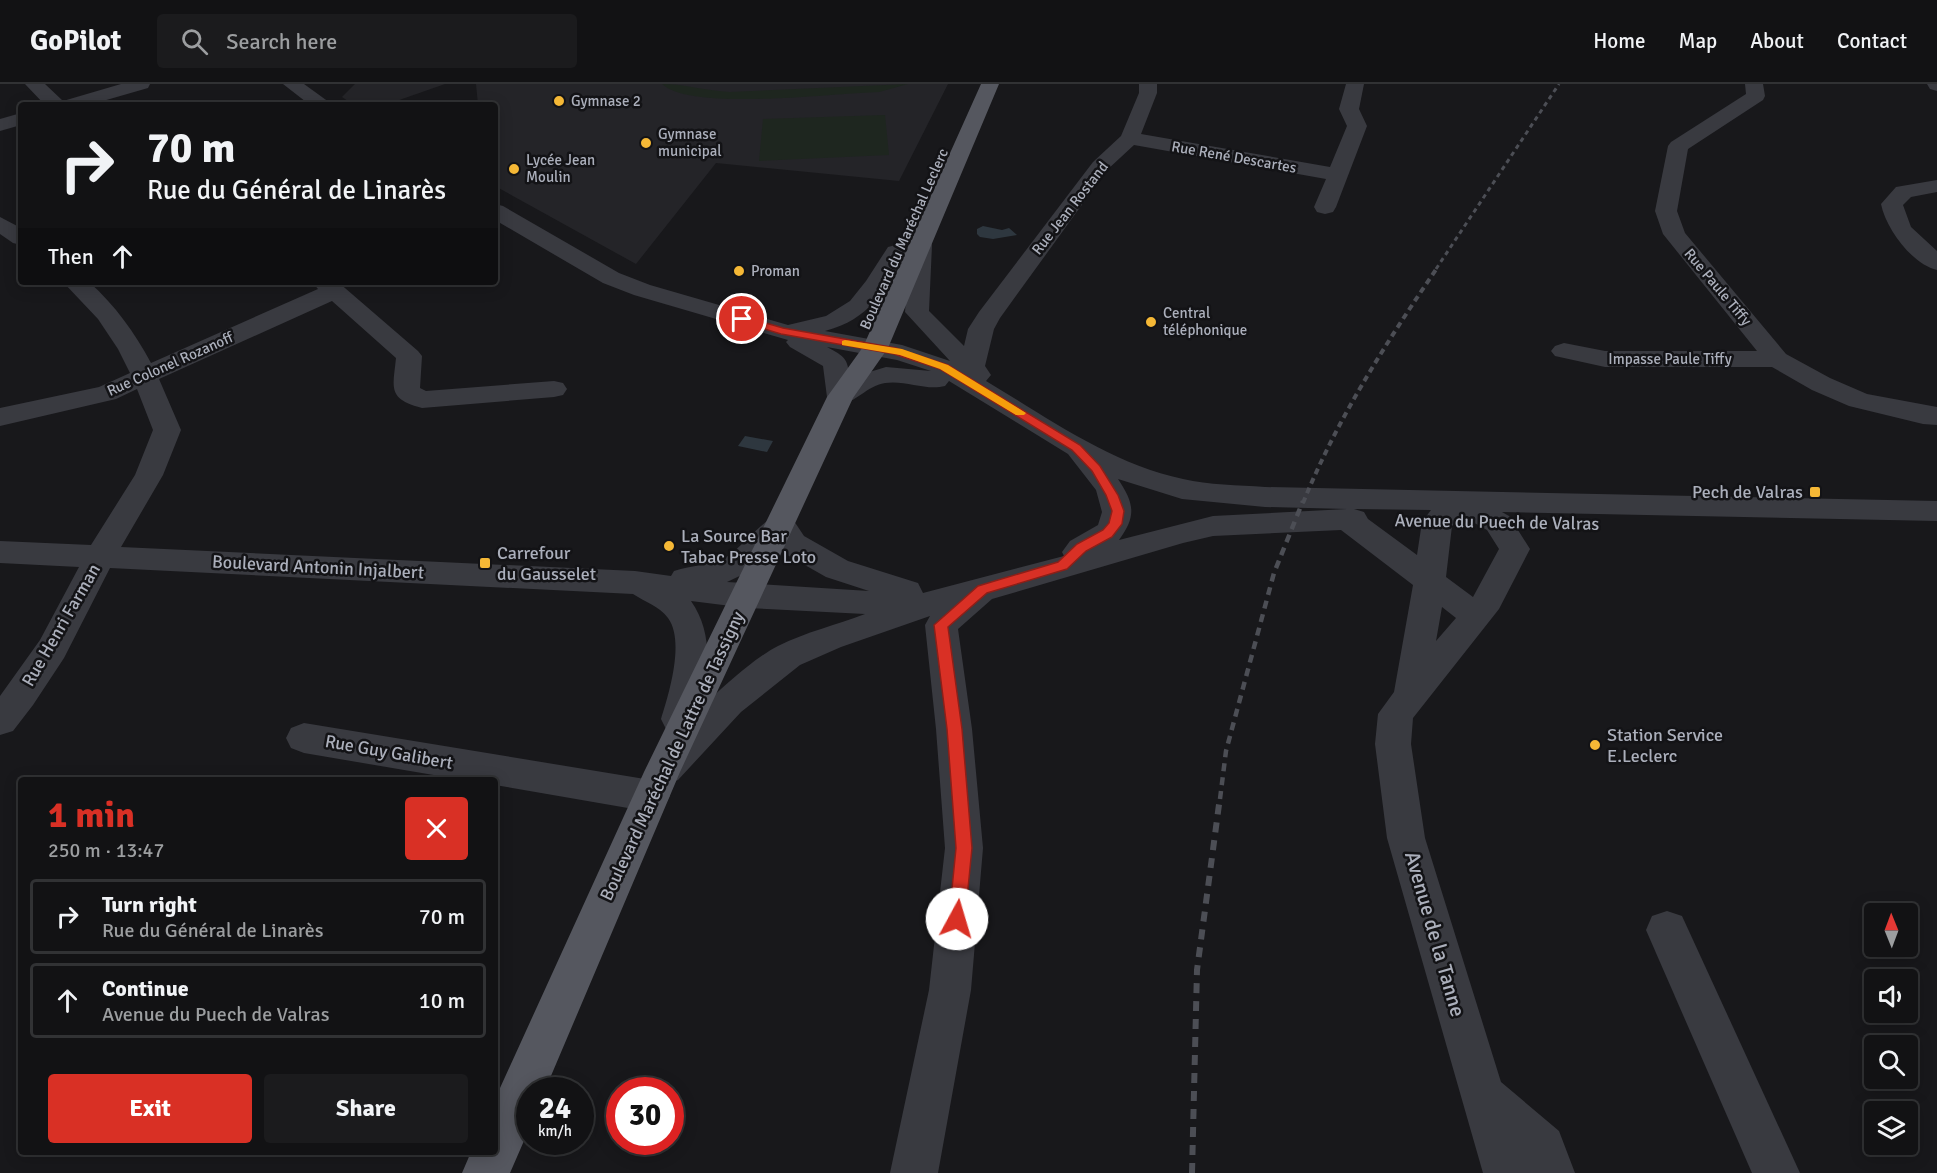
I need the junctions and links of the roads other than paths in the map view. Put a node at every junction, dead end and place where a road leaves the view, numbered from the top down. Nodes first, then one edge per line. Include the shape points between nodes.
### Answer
1 (34, 84) edge
2 (141, 84) edge
3 (292, 84) edge
4 (975, 84) edge
5 (990, 84) edge
6 (1148, 84) edge
7 (1355, 84) edge
8 (1754, 84) edge
9 (118, 99) edge
10 (53, 102) edge
11 (94, 102) edge
12 (319, 102) edge
13 (18, 120) edge
14 (0, 125) edge
15 (1130, 138) junction
16 (1339, 175) junction
17 (1937, 186) edge
18 (1325, 207) dead end
19 (498, 213) edge
20 (0, 224) edge
21 (18, 238) edge
22 (18, 242) edge
23 (921, 245) junction
24 (0, 252) edge
25 (896, 252) junction
26 (1937, 263) edge
27 (78, 285) edge
28 (329, 286) edge
29 (981, 329) junction
30 (781, 331) junction
31 (936, 332) junction
32 (866, 346) junction
33 (1564, 351) dead end
34 (1777, 359) junction
35 (972, 366) junction
36 (146, 376) junction
37 (554, 389) dead end
38 (990, 394) junction
39 (840, 397) junction
40 (1937, 416) edge
41 (0, 417) edge
42 (1076, 447) junction
43 (1460, 501) junction
44 (1937, 511) edge
45 (1347, 519) junction
46 (1437, 522) junction
47 (1498, 523) junction
48 (780, 527) junction
49 (1937, 527) edge
50 (1, 553) edge
51 (100, 557) junction
52 (1063, 566) junction
53 (1430, 581) junction
54 (635, 583) junction
55 (983, 590) junction
56 (747, 596) junction
57 (938, 600) junction
58 (1475, 615) junction
59 (1411, 694) junction
60 (0, 721) edge
61 (304, 738) dead end
62 (656, 784) junction
63 (1667, 930) dead end
64 (1482, 1095) junction
65 (498, 1146) edge
66 (494, 1155) edge
67 (486, 1173) edge
68 (914, 1173) edge
69 (1507, 1173) edge
70 (1551, 1173) edge
71 (1776, 1173) edge

1 - 10 street
2 - 9 street
3 - 12 street
4 - 25 main road, Boulevard du Maréchal Leclerc
5 - 23 main road, Boulevard du Maréchal Leclerc
6 - 15 street, Rue Jean Rostand
7 - 16 street via 1349,109 1357,126
8 - 34 street, Rue Paule Tiffy via 1756,96 1678,146 1666,211 1674,234
9 - 11 street
13 - 14 street
15 - 16 street, Rue René Descartes
15 - 29 street, Rue Jean Rostand via 1100,166
16 - 18 street
17 - 26 street via 1904,192 1892,204 1893,218 1904,234
19 - 30 street via 611,278
20 - 21 street
22 - 24 street
23 - 31 street, Avenue du Puech de Valras via 917,312
23 - 32 main road, Boulevard du Maréchal Leclerc
25 - 30 street via 865,302 838,321
25 - 32 main road, Boulevard du Maréchal Leclerc
27 - 36 street, Rue Henri Farman via 117,324
28 - 36 street, Rue Colonel Rozanoff
28 - 37 street via 409,356 406,391 422,400
29 - 31 street via 955,335
29 - 35 street, Rue Jean Rostand
30 - 32 street, Avenue du Puech de Valras
30 - 39 street via 835,363
31 - 35 street, Avenue du Puech de Valras
32 - 38 street, Avenue du Puech de Valras via 944,367
32 - 39 main road, Boulevard Maréchal de Lattre de Tassigny
33 - 34 street, Impasse Paule Tiffy via 1605,359
34 - 40 street, Rue Paule Tiffy via 1859,400
35 - 38 street, Avenue du Puech de Valras
36 - 41 street, Rue Colonel Rozanoff via 107,393
36 - 51 street, Rue Henri Farman via 167,430 148,475
38 - 39 street, Avenue du Puech de Valras via 896,373 861,381
38 - 42 street, Avenue du Puech de Valras
39 - 48 main road, Boulevard Maréchal de Lattre de Tassigny
42 - 43 street, Avenue du Puech de Valras via 1127,472 1182,489 1265,497
42 - 52 street, Avenue du Puech de Valras via 1096,468 1118,511 1107,534 1082,548
43 - 44 street, Avenue du Puech de Valras
43 - 46 street
43 - 47 street, Avenue de la Tanne
45 - 46 street, Avenue du Puech de Valras
45 - 52 street, Avenue du Puech de Valras via 1213,526
45 - 53 street
46 - 47 street, Avenue du Puech de Valras
46 - 53 street, Avenue de la Tanne
47 - 49 street, Avenue du Puech de Valras
47 - 58 street, Avenue de la Tanne via 1515,549 1488,601
48 - 54 street, Boulevard Antonin Injalbert via 747,560 725,572 694,579
48 - 56 main road, Boulevard Maréchal de Lattre de Tassigny
48 - 57 street, Avenue du Puech de Valras via 793,544 837,569
50 - 51 street, Boulevard Antonin Injalbert
51 - 54 street, Boulevard Antonin Injalbert
51 - 60 street, Rue Henri Farman via 51,649
52 - 55 street, Avenue du Puech de Valras
53 - 58 street
53 - 59 street, Avenue de la Tanne
54 - 56 street, Boulevard Antonin Injalbert
54 - 62 street, Boulevard Antonin Injalbert via 671,600 688,629 692,654 690,684
55 - 57 street, Avenue du Puech de Valras
55 - 68 street via 941,625 964,848 950,990
56 - 57 street, Avenue du Puech de Valras via 876,603
56 - 62 main road, Boulevard Maréchal de Lattre de Tassigny
57 - 62 street, Avenue du Puech de Valras via 788,656 729,702
58 - 59 street, Avenue de la Tanne
59 - 64 street, Avenue de la Tanne via 1396,714 1393,744 1406,838
61 - 62 street, Rue Guy Galibert
62 - 65 main road, Boulevard Maréchal de Lattre de Tassigny
63 - 71 street
64 - 69 street, Avenue de la Tanne
64 - 70 street via 1542,1148
66 - 67 main road, Boulevard Maréchal de Lattre de Tassigny

